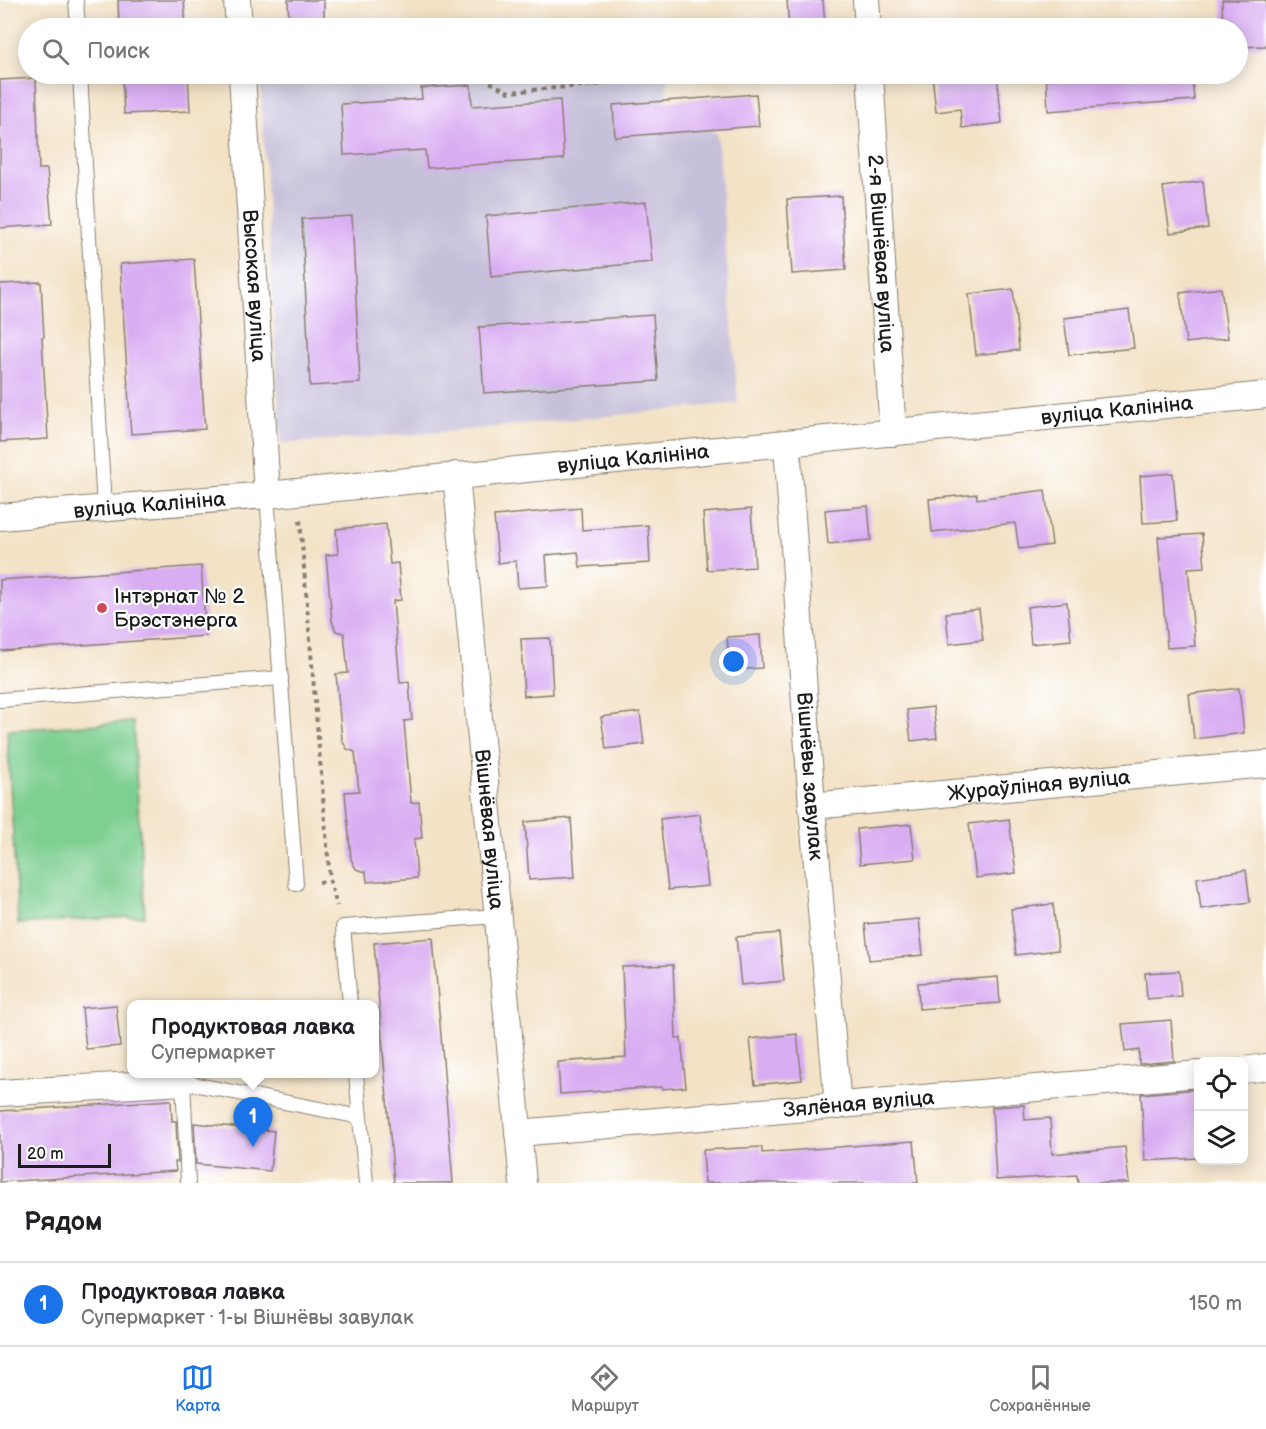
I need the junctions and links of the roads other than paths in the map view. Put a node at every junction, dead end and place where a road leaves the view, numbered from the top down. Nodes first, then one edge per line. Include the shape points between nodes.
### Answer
1 (76, 0) edge
2 (237, 0) edge
3 (866, 0) edge
4 (77, 18) edge
5 (238, 18) edge
6 (867, 18) edge
7 (81, 84) edge
8 (242, 84) edge
9 (871, 84) edge
10 (1266, 395) edge
11 (893, 433) junction
12 (787, 444) junction
13 (456, 475) junction
14 (267, 495) junction
15 (104, 508) junction
16 (0, 517) edge
17 (281, 678) junction
18 (0, 700) edge
19 (1266, 764) edge
20 (812, 806) junction
21 (296, 884) road end
22 (497, 916) junction
23 (350, 1000) edge
24 (1266, 1067) edge
25 (1248, 1069) edge
26 (1194, 1074) edge
27 (356, 1078) edge
28 (183, 1082) junction
29 (0, 1092) edge
30 (838, 1107) junction
31 (360, 1117) junction
32 (518, 1133) junction
33 (188, 1183) edge
34 (366, 1183) edge
35 (523, 1183) edge

1 - 4 lane
2 - 5 street
3 - 6 street
7 - 15 lane
8 - 14 street, Высокая вуліца
9 - 11 street, 2-я Вішнёвая вуліца
10 - 11 street, вуліца Калініна
11 - 12 street, вуліца Калініна
12 - 13 street, вуліца Калініна
12 - 20 street, Вішнёвы завулак
13 - 14 street, вуліца Калініна
13 - 22 street, Вішнёвая вуліца
14 - 15 street, вуліца Калініна
14 - 17 lane
15 - 16 street, вуліца Калініна
17 - 18 lane
17 - 21 lane
19 - 20 street, Жураўліная вуліца
20 - 30 street, Вішнёвы завулак
22 - 23 lane via 343,927
22 - 32 street, Вішнёвая вуліца
24 - 25 street
26 - 30 street, Зялёная вуліца
27 - 31 lane
28 - 29 street
28 - 31 lane
28 - 33 lane
30 - 32 street, Зялёная вуліца
31 - 34 lane
32 - 35 street, Вішнёвая вуліца

